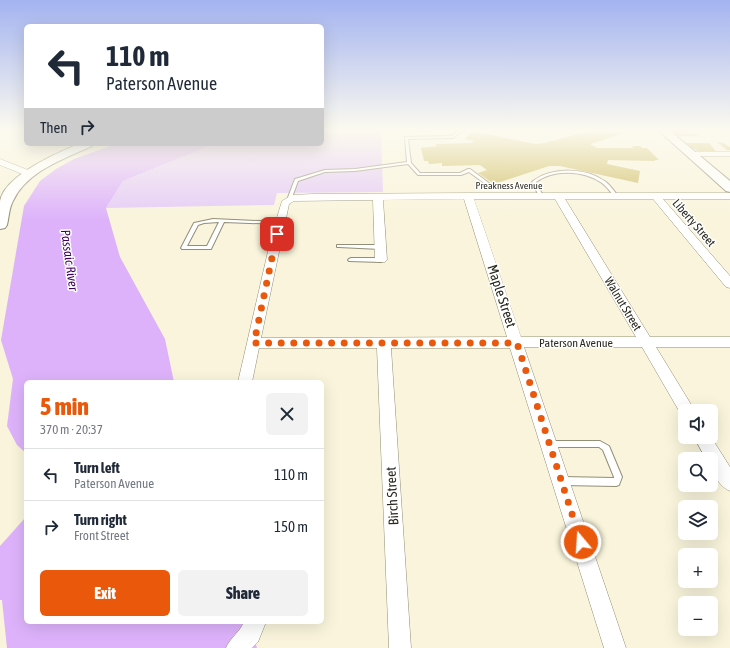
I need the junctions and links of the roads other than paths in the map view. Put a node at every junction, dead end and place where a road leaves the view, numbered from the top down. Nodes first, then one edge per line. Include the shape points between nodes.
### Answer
1 (54, 160) edge
2 (699, 160) edge
3 (0, 162) edge
4 (409, 163) joint
5 (30, 174) junction
6 (535, 186) junction
7 (730, 188) edge
8 (468, 196) junction
9 (541, 196) junction
10 (558, 196) junction
11 (616, 196) junction
12 (654, 196) junction
13 (730, 196) edge
14 (378, 198) junction
15 (289, 200) junction
16 (3, 203) edge
17 (222, 221) junction
18 (280, 223) junction
19 (0, 225) edge
20 (339, 246) dead end
21 (380, 247) junction
22 (350, 260) dead end
23 (381, 260) joint
24 (730, 284) edge
25 (646, 342) junction
26 (730, 342) edge
27 (254, 343) junction
28 (384, 343) junction
29 (517, 343) junction
30 (245, 380) edge
31 (683, 404) edge
32 (550, 444) junction
33 (706, 444) edge
34 (562, 482) junction
35 (730, 483) edge
36 (253, 624) edge
37 (237, 648) edge
38 (400, 648) edge
39 (615, 648) edge

1 - 5 main road
2 - 7 main road
3 - 5 street
4 - 6 lane via 419,174 461,174 469,170 492,187
4 - 15 lane via 325,171 296,180
5 - 16 main road via 19,182
6 - 9 lane
6 - 11 lane via 534,182 547,174 573,173 604,183
8 - 9 street, Preakness Avenue
8 - 14 street, Preakness Avenue
8 - 29 street, Maple Street
9 - 10 street, Preakness Avenue
10 - 11 street, Preakness Avenue
10 - 25 street, Walnut Street
11 - 12 street, Preakness Avenue
12 - 13 street, Preakness Avenue
12 - 24 street, Liberty Street
14 - 15 street, Preakness Avenue
14 - 21 street
15 - 18 street via 285,203
16 - 19 main road
17 - 17 lane via 202,221 196,224 184,248 209,248
17 - 18 lane
18 - 27 street
20 - 21 lane
21 - 23 street
22 - 23 lane
25 - 26 street, Paterson Avenue
25 - 29 street, Paterson Avenue
25 - 31 street, Walnut Street
27 - 28 street, Paterson Avenue
27 - 30 street
28 - 29 street, Paterson Avenue
28 - 38 street, Birch Street
29 - 32 street, Maple Street
32 - 34 street, Maple Street
32 - 34 lane via 600,444 606,448 618,477 616,482
33 - 35 street
34 - 39 street, Maple Street
36 - 37 street via 250,634

